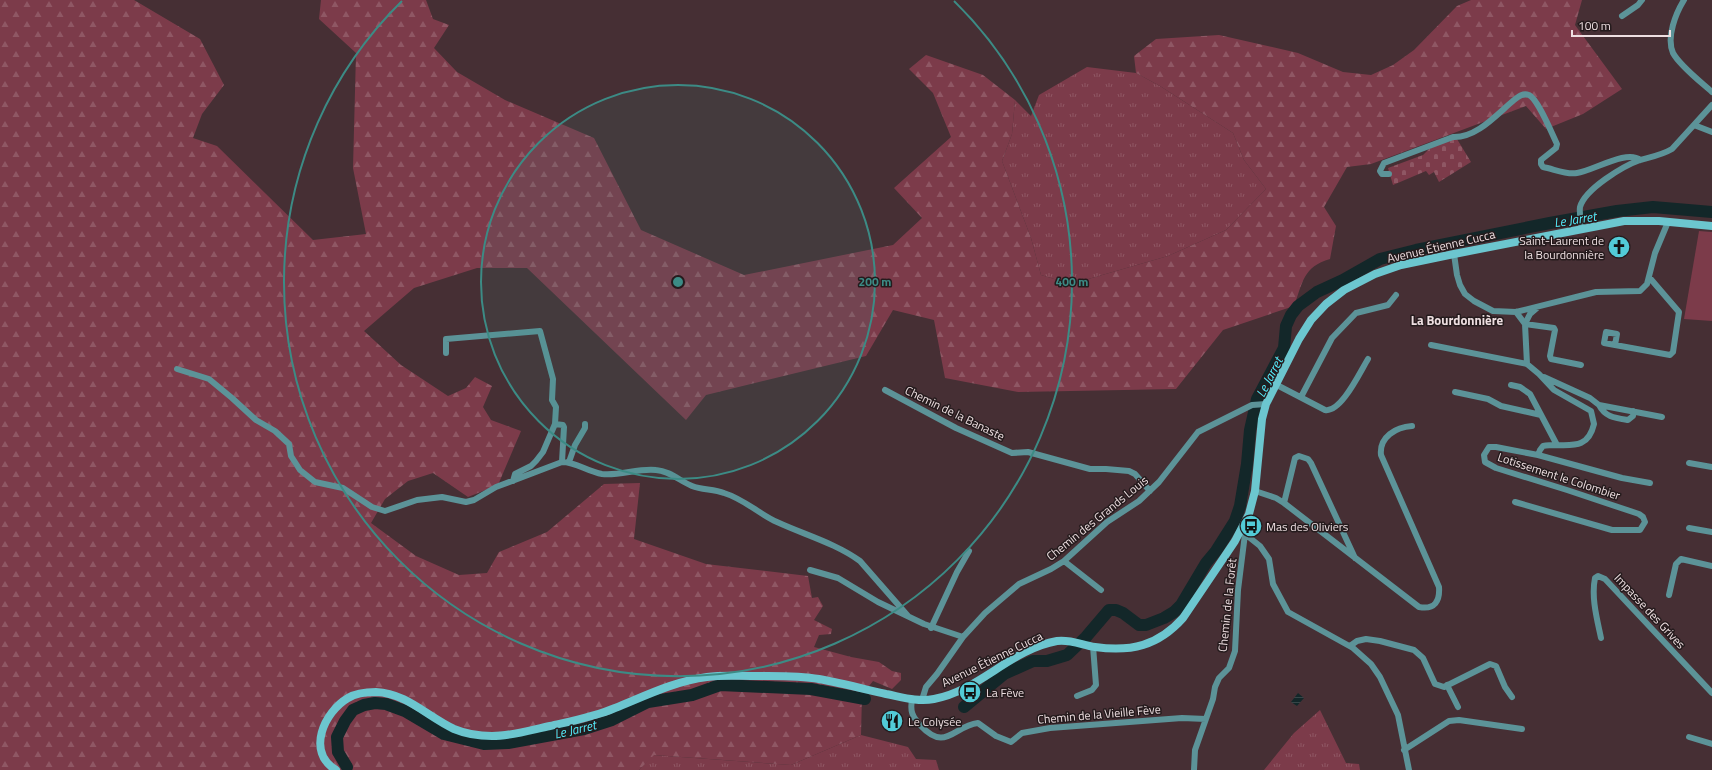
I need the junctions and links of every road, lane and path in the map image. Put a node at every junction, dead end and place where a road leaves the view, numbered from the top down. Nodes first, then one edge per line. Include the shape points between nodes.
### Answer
1 (1642, 0) edge
2 (1684, 0) edge
3 (1622, 16) dead end
4 (1712, 92) edge
5 (1712, 105) edge
6 (1694, 125) junction
7 (1712, 132) edge
8 (1640, 160) junction
9 (1389, 174) dead end
10 (1668, 222) junction
11 (1582, 226) junction
12 (1712, 226) edge
13 (1454, 254) junction
14 (1649, 276) junction
15 (1396, 295) dead end
16 (1538, 306) junction
17 (1516, 312) junction
18 (1525, 324) junction
19 (1431, 345) dead end
20 (1615, 345) dead end
21 (446, 353) dead end
22 (1368, 359) dead end
23 (1527, 364) junction
24 (1581, 365) dead end
25 (176, 369) dead end
26 (1540, 374) junction
27 (1275, 384) junction
28 (1511, 385) dead end
29 (885, 390) dead end
30 (1455, 392) dead end
31 (1301, 397) junction
32 (1263, 404) junction
33 (1599, 405) junction
34 (1633, 411) junction
35 (1541, 416) junction
36 (1662, 417) dead end
37 (555, 424) junction
38 (585, 424) dead end
39 (1412, 426) dead end
40 (1557, 445) junction
41 (1538, 455) junction
42 (562, 462) junction
43 (569, 462) junction
44 (1689, 463) dead end
45 (1712, 467) edge
46 (513, 481) junction
47 (1650, 483) dead end
48 (1255, 490) junction
49 (1150, 491) junction
50 (1515, 502) dead end
51 (1284, 503) junction
52 (1689, 528) dead end
53 (1712, 532) edge
54 (1243, 533) junction
55 (969, 551) dead end
56 (1356, 559) junction
57 (1064, 561) junction
58 (1712, 566) edge
59 (810, 570) dead end
60 (1101, 590) dead end
61 (1669, 595) dead end
62 (908, 616) junction
63 (932, 628) junction
64 (963, 637) junction
65 (1601, 638) dead end
66 (1090, 645) junction
67 (1350, 646) junction
68 (1448, 685) junction
69 (1712, 693) edge
70 (1077, 696) dead end
71 (1512, 697) dead end
72 (912, 700) junction
73 (922, 700) junction
74 (1458, 707) dead end
75 (1206, 719) junction
76 (1522, 729) dead end
77 (1689, 738) dead end
78 (1712, 744) edge
79 (1404, 750) junction
80 (336, 770) edge
81 (1194, 770) edge
82 (1409, 770) edge

1 - 3 street
2 - 4 street via 1674,24 1671,45 1673,52
5 - 6 street
6 - 7 street
6 - 8 street via 1672,149 1652,158
8 - 9 street via 1628,157 1578,174 1543,167 1541,160 1556,148 1557,144 1534,99 1521,95 1473,133 1453,137 1384,163 1380,171 1382,174
8 - 11 street via 1624,167 1592,190 1583,201 1579,214
10 - 11 main road, Avenue Étienne Cucca via 1624,221
10 - 12 main road, Avenue Étienne Cucca
10 - 14 street via 1654,253
11 - 13 main road, Avenue Étienne Cucca
13 - 17 street via 1457,275 1465,294 1493,311
13 - 27 main road, Avenue Étienne Cucca via 1388,269 1344,290 1311,320
14 - 16 street via 1647,284 1640,291 1596,292
14 - 20 street via 1679,312 1673,352 1670,355
15 - 31 street via 1388,306 1356,313 1332,338
16 - 17 street
16 - 18 street
17 - 18 street
18 - 23 street
18 - 24 street via 1554,328 1551,359
19 - 23 street, Lotissement le Colombier
21 - 37 street via 446,339 540,331 553,379
22 - 31 street via 1341,403 1333,409 1325,410
23 - 26 street, Lotissement le Colombier
25 - 46 street via 209,379 256,420 275,431 289,444 291,456 300,470 315,482 343,488 372,507 385,511 406,502 442,497 466,502
26 - 33 street via 1590,398
26 - 40 street, Lotissement le Colombier via 1554,390 1587,408 1593,415 1593,430 1583,442 1577,445
27 - 31 street
27 - 32 main road, Avenue Étienne Cucca
28 - 35 street via 1520,387 1530,394
29 - 49 street, Chemin de la Banaste via 956,428 1012,453 1028,452 1090,469 1129,471
30 - 35 street
32 - 48 main road, Avenue Étienne Cucca
32 - 49 street, Chemin des Grands Louis via 1252,405 1198,432
33 - 34 street
33 - 34 street via 1610,417 1628,420
34 - 36 street
35 - 40 street
37 - 42 street via 564,427
37 - 46 street via 543,452 531,466 515,474
38 - 43 street
39 - 56 street via 1403,427 1388,436 1380,449 1439,587 1439,600 1429,607 1419,607
40 - 41 street, Lotissement le Colombier via 1543,446
41 - 47 street
41 - 50 street, Lotissement le Colombier via 1496,447 1489,447 1484,455 1485,462 1496,468 1639,514 1645,522 1640,530 1612,530
42 - 43 street
42 - 46 street
43 - 62 street via 602,474 657,470 667,472 694,487 731,495 776,522 850,554 860,561
44 - 45 street
48 - 51 street
48 - 54 main road, Avenue Étienne Cucca
49 - 57 street, Chemin des Grands Louis via 1107,522
51 - 56 street
51 - 56 street via 1295,458 1304,457 1311,463
52 - 53 street
54 - 66 main road, Avenue Étienne Cucca via 1173,629 1152,642 1136,647 1120,649
54 - 67 street via 1260,546 1269,559 1273,584 1288,612
54 - 75 street, Chemin de la Forêt via 1235,651 1229,668 1219,678
55 - 63 street
57 - 60 street
57 - 64 street, Chemin des Grands Louis via 1019,584 985,613
58 - 61 street via 1678,560
59 - 62 street via 838,578 878,602
62 - 63 street
63 - 64 street
64 - 73 street, Chemin des Grands Louis via 926,687
65 - 69 street, Impasse des Grives via 1594,594 1595,578 1598,576 1605,579
66 - 70 street via 1096,685 1092,690
66 - 73 main road, Avenue Étienne Cucca via 1059,641 1038,647 956,692
67 - 68 street via 1357,640 1366,639 1414,650 1423,658 1434,684 1444,687
67 - 79 street via 1362,655 1380,677 1398,714
68 - 71 street via 1490,664 1496,666
68 - 74 street
72 - 73 main road, Avenue Étienne Cucca
72 - 75 street, Chemin de la Vieille Fève via 910,711 913,718 935,737 944,737 978,723 996,736 1011,742 1022,733 1073,726 1182,718
72 - 80 main road, Avenue Étienne Cucca via 809,677 723,675 684,681 589,718 494,736 465,733 402,698 388,694 361,693 339,704 323,726 320,749
75 - 81 street, Chemin de la Forêt via 1194,750
76 - 79 street via 1459,720 1449,721
77 - 78 street
79 - 82 street

